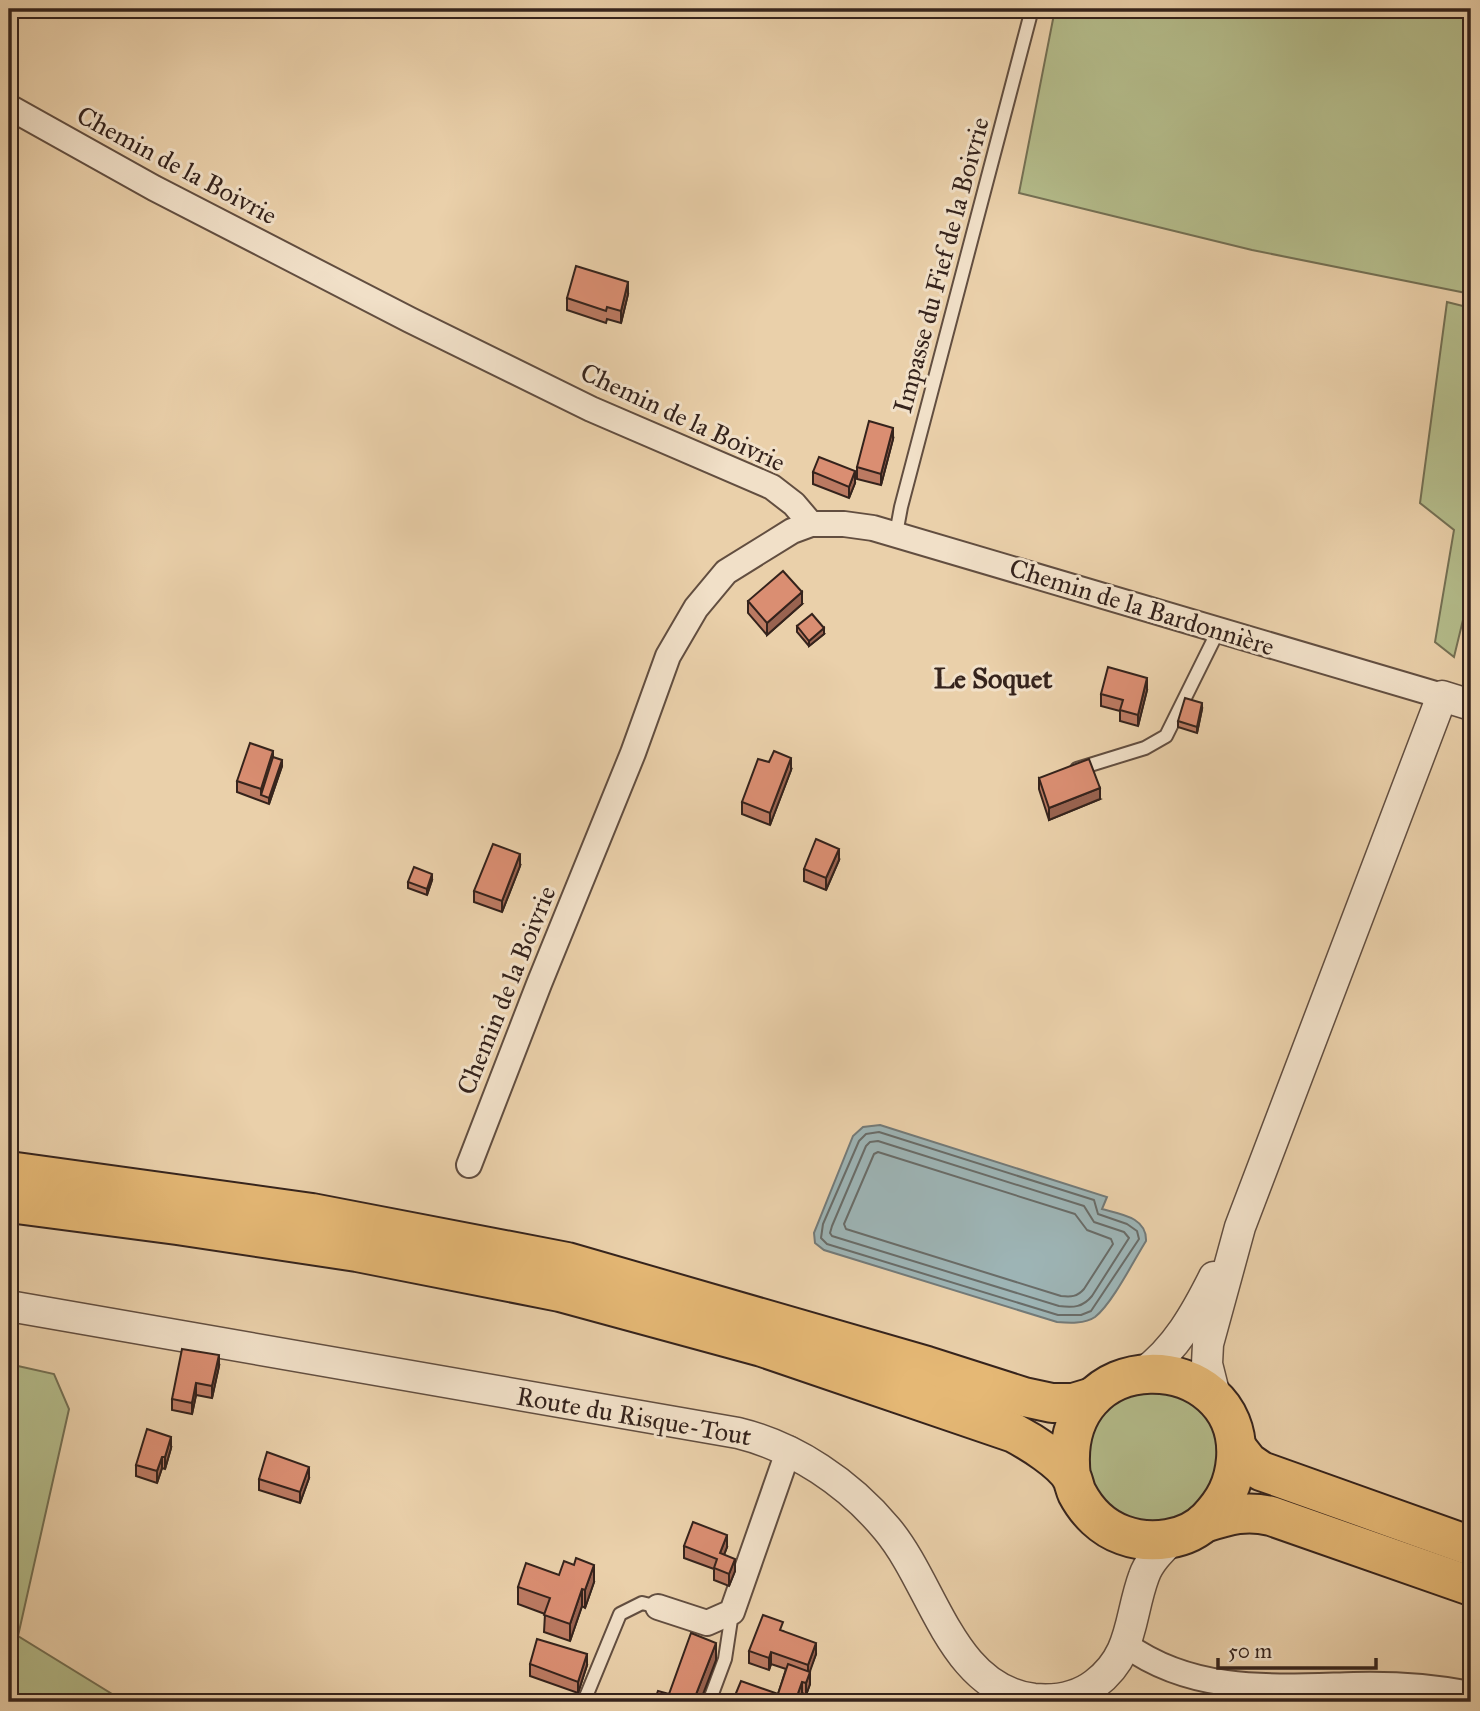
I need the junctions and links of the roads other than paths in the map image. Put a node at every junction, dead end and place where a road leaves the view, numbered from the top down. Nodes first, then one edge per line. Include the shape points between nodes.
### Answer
1 (1032, 9) edge
2 (9, 107) edge
3 (811, 524) junction
4 (896, 534) junction
5 (1219, 629) junction
6 (1442, 696) junction
7 (1471, 705) edge
8 (1077, 769) edge
9 (469, 1165) dead end
10 (9, 1171) edge
11 (9, 1203) edge
12 (1240, 1227) junction
13 (9, 1307) edge
14 (1143, 1373) junction
15 (1093, 1397) junction
16 (1216, 1400) junction
17 (1237, 1448) junction
18 (789, 1449) junction
19 (1071, 1477) junction
20 (1111, 1530) junction
21 (1189, 1530) junction
22 (1471, 1546) edge
23 (1471, 1586) edge
24 (1136, 1602) junction
25 (658, 1607) joint
26 (732, 1612) junction
27 (1126, 1644) junction
28 (1471, 1694) edge
29 (581, 1702) edge
30 (709, 1702) edge

1 - 4 lane, Impasse du Fief de la Boivrie
2 - 3 street, Chemin de la Boivrie via 154,188 410,320 591,409 772,487
3 - 4 street, Chemin de la Bardonnière via 844,524
3 - 9 street, Chemin de la Boivrie via 726,572 696,608 668,656
4 - 5 street, Chemin de la Bardonnière
5 - 6 street, Chemin de la Bardonnière
5 - 8 lane via 1166,736 1145,748
6 - 7 street, Chemin de la Bardonnière
6 - 12 street
10 - 15 highway via 312,1213 541,1257 758,1316 1024,1397 1073,1403
11 - 19 highway via 356,1252 560,1292 762,1347 1014,1433 1032,1442
12 - 14 street via 1176,1341
12 - 16 street via 1208,1344 1207,1364
13 - 18 street, Route du Risque-Tout via 738,1433
14 - 15 highway via 1108,1385
14 - 16 highway via 1182,1378
15 - 19 highway via 1072,1434
16 - 17 highway via 1230,1423
17 - 21 highway via 1234,1476 1223,1502
17 - 22 highway via 1261,1471 1288,1483
18 - 26 street
18 - 27 street, Route du Risque-Tout via 825,1472 887,1528 964,1659 988,1683 1016,1697 1046,1700 1075,1695 1111,1669
19 - 20 highway via 1090,1513
20 - 21 highway via 1148,1540
20 - 24 street via 1131,1566
21 - 23 highway via 1252,1511
21 - 24 street via 1153,1560
24 - 27 street, Route du Risque-Tout
25 - 26 street via 707,1623
25 - 29 lane via 642,1604 620,1614
26 - 30 lane via 725,1659
27 - 28 street via 1176,1671 1210,1682 1278,1687 1357,1685

